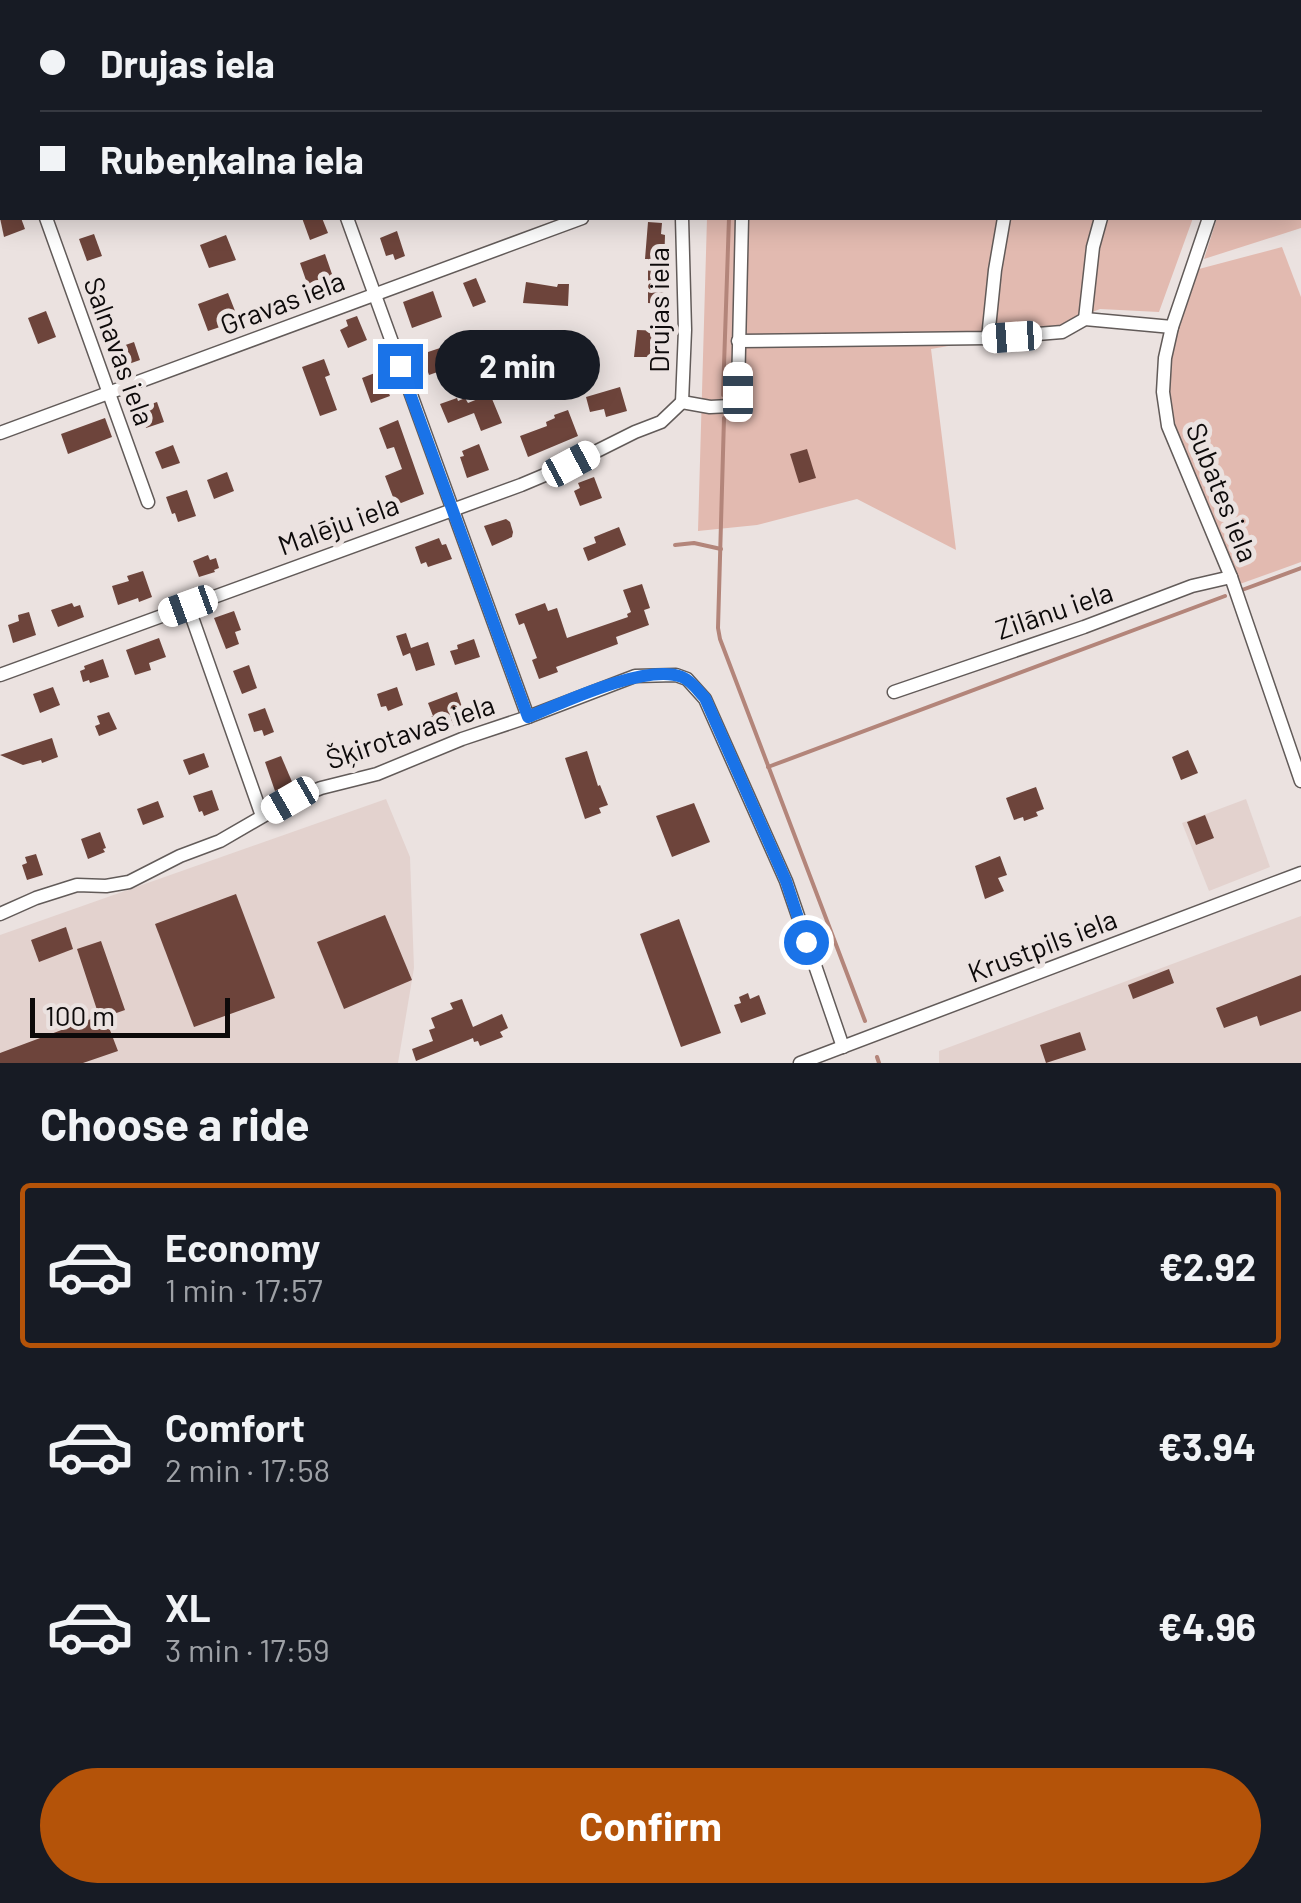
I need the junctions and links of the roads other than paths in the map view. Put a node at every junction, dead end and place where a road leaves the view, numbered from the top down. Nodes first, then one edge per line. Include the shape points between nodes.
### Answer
1 (47, 220) edge
2 (348, 220) edge
3 (577, 220) edge
4 (682, 220) edge
5 (742, 220) edge
6 (1004, 220) edge
7 (1101, 220) edge
8 (1208, 220) edge
9 (374, 294) junction
10 (1085, 319) junction
11 (1172, 327) junction
12 (988, 338) junction
13 (738, 341) junction
14 (108, 394) junction
15 (682, 402) junction
16 (0, 434) edge
17 (148, 502) dead end
18 (452, 509) junction
19 (1230, 577) junction
20 (188, 606) junction
21 (0, 675) edge
22 (894, 692) dead end
23 (528, 717) junction
24 (1301, 781) edge
25 (262, 816) junction
26 (1301, 872) edge
27 (0, 914) edge
28 (844, 1048) junction
29 (800, 1063) edge

1 - 14 street, Salnavas iela
2 - 9 street
3 - 9 street, Gravas iela
4 - 15 street, Drujas iela
5 - 13 street
6 - 12 street
7 - 10 street
8 - 11 street, Subates iela
9 - 14 street, Gravas iela
9 - 18 street
10 - 11 street
10 - 12 street via 1062,332
11 - 19 street, Subates iela via 1163,392 1168,426
12 - 13 street
13 - 15 street via 738,392 730,406
14 - 16 street, Gravas iela
14 - 17 street, Salnavas iela
15 - 18 street, Malēju iela via 662,422
18 - 20 street, Malēju iela
18 - 23 street
19 - 22 street, Zilānu iela
19 - 24 street, Subates iela
20 - 21 street, Malēju iela
20 - 25 street
23 - 25 street, Šķirotavas iela via 322,788
23 - 28 street, Šķirotavas iela via 635,676 688,679 705,698 786,881
25 - 27 street, Šķirotavas iela via 130,882 77,885
26 - 28 street, Krustpils iela
28 - 29 street, Krustpils iela

